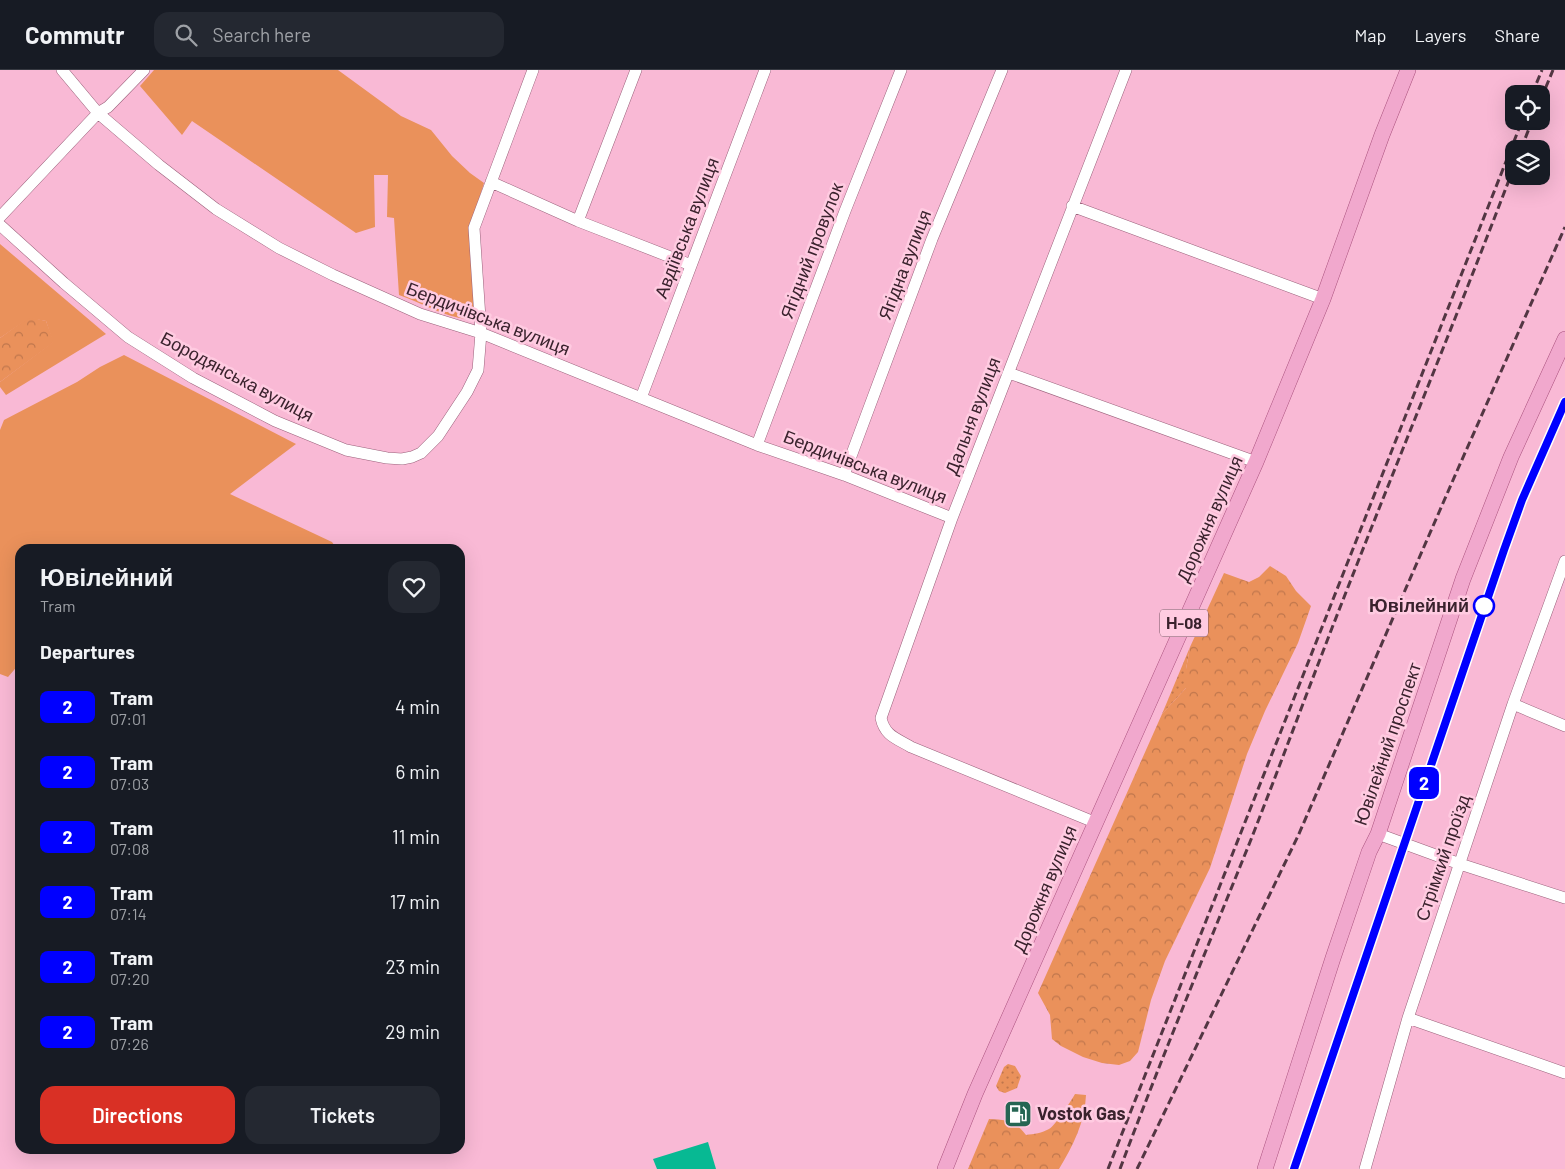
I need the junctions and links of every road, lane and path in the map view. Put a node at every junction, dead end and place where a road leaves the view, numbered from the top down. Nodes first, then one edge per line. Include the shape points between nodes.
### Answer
1 (62, 70) edge
2 (144, 70) edge
3 (533, 70) edge
4 (636, 70) edge
5 (765, 70) edge
6 (901, 70) edge
7 (1002, 70) edge
8 (1126, 70) edge
9 (1408, 70) edge
10 (98, 113) junction
11 (491, 182) junction
12 (1072, 206) junction
13 (0, 217) edge
14 (578, 221) junction
15 (0, 225) edge
16 (691, 265) junction
17 (1323, 298) junction
18 (481, 333) junction
19 (1565, 339) edge
20 (1009, 373) junction
21 (641, 398) junction
22 (757, 445) junction
23 (1256, 462) junction
24 (844, 475) junction
25 (952, 518) junction
26 (1565, 561) edge
27 (1513, 704) junction
28 (1565, 726) edge
29 (1094, 822) junction
30 (1378, 834) junction
31 (1460, 864) junction
32 (1565, 898) edge
33 (1408, 1018) junction
34 (1565, 1072) edge
35 (945, 1169) edge
36 (1265, 1169) edge
37 (1364, 1169) edge

1 - 10 street, Бердичівська вулиця
2 - 10 street
3 - 11 street, Бородянська вулиця
4 - 14 street
5 - 16 street, Авдіївська вулиця
6 - 22 street, Ягідний провулок
7 - 24 street, Ягідна вулиця via 932,239
8 - 12 street, Дальня вулиця
9 - 17 main road, Дорожня вулиця / Н-08
10 - 13 street
10 - 18 street, Бердичівська вулиця via 216,209 279,248 420,314
11 - 14 street
11 - 18 street, Бородянська вулиця via 474,228
12 - 17 street
12 - 20 street, Дальня вулиця
14 - 16 street
15 - 18 street, Бородянська вулиця via 128,337 193,378 275,421 346,450 402,459 421,453 443,429 478,370
16 - 21 street, Авдіївська вулиця
17 - 23 main road, Дорожня вулиця / Н-08
18 - 21 street, Бердичівська вулиця
19 - 30 main road, Ювілейний проспект via 1511,457 1463,579
20 - 23 street
20 - 25 street, Дальня вулиця
21 - 22 street, Бердичівська вулиця
22 - 24 street, Бердичівська вулиця
23 - 29 main road, Дорожня вулиця / Н-08
24 - 25 street, Бердичівська вулиця
25 - 29 street, Дальня вулиця via 881,718 883,726 888,734 911,747
26 - 27 street, Стрімкий проїзд
27 - 28 street
27 - 31 street, Стрімкий проїзд
29 - 35 main road, Дорожня вулиця / Н-08
30 - 31 street
30 - 36 main road, Ювілейний проспект via 1333,958
31 - 32 street
31 - 33 street, Стрімкий проїзд
33 - 34 street
33 - 37 street, Стрімкий проїзд

